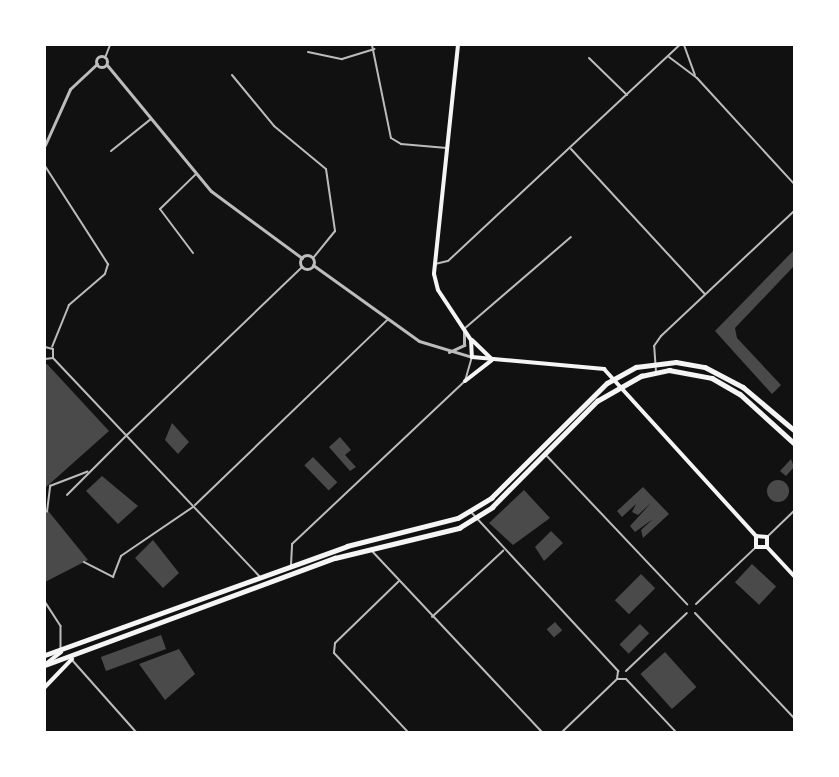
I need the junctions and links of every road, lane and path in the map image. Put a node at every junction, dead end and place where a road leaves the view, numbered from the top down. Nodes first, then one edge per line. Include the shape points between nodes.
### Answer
1 (111, 45) edge
2 (372, 45) edge
3 (458, 45) edge
4 (682, 45) edge
5 (374, 49) junction
6 (308, 52) dead end
7 (589, 57) dead end
8 (105, 58) junction
9 (666, 59) junction
10 (97, 64) junction
11 (107, 65) junction
12 (232, 75) dead end
13 (697, 78) junction
14 (627, 95) junction
15 (153, 118) junction
16 (45, 145) edge
17 (447, 148) junction
18 (571, 149) junction
19 (111, 151) dead end
20 (45, 166) edge
21 (196, 174) junction
22 (794, 184) edge
23 (794, 211) edge
24 (571, 237) dead end
25 (193, 253) dead end
26 (302, 258) junction
27 (313, 258) junction
28 (435, 264) junction
29 (313, 265) junction
30 (302, 267) junction
31 (705, 294) junction
32 (388, 319) junction
33 (464, 329) junction
34 (471, 340) junction
35 (45, 347) edge
36 (52, 347) junction
37 (447, 352) junction
38 (472, 357) junction
39 (53, 358) junction
40 (45, 359) edge
41 (493, 360) junction
42 (655, 363) junction
43 (656, 372) junction
44 (612, 379) junction
45 (465, 381) junction
46 (617, 387) junction
47 (794, 430) edge
48 (127, 435) junction
49 (794, 443) edge
50 (545, 454) junction
51 (87, 472) junction
52 (67, 495) dead end
53 (195, 505) junction
54 (471, 511) junction
55 (47, 512) dead end
56 (794, 512) edge
57 (476, 519) junction
58 (756, 536) junction
59 (767, 537) junction
60 (756, 547) junction
61 (767, 547) junction
62 (369, 548) junction
63 (503, 551) junction
64 (84, 562) dead end
65 (291, 565) junction
66 (794, 576) edge
67 (259, 577) junction
68 (399, 581) junction
69 (266, 585) junction
70 (46, 603) edge
71 (687, 604) junction
72 (696, 604) junction
73 (687, 613) junction
74 (695, 613) junction
75 (432, 617) junction
76 (61, 652) junction
77 (45, 655) edge
78 (72, 659) junction
79 (45, 666) edge
80 (618, 671) junction
81 (626, 671) junction
82 (617, 679) junction
83 (626, 679) junction
84 (45, 687) edge
85 (794, 718) edge
86 (136, 732) edge
87 (408, 732) edge
88 (542, 732) edge
89 (562, 732) edge
90 (676, 732) edge

1 - 8 street
2 - 5 street
3 - 17 main road
4 - 9 street
4 - 13 street
5 - 6 street via 342,60
5 - 17 street via 391,138 401,144
7 - 14 street
8 - 10 street
8 - 11 street
9 - 13 street via 675,58
9 - 14 street
10 - 11 street
10 - 16 street via 70,89
11 - 15 street
12 - 27 street via 268,120 326,169 335,231
13 - 22 street
14 - 18 street
15 - 19 street
15 - 21 street
17 - 28 main road
18 - 28 street via 448,261
18 - 31 street
20 - 36 street via 108,264 105,274 69,305
21 - 25 street via 160,209
21 - 26 street via 222,201
23 - 31 street
24 - 33 street
26 - 27 street
26 - 30 street
27 - 29 street
28 - 33 main road via 435,285
29 - 30 street
29 - 32 street
30 - 48 street
31 - 42 street via 661,336 654,346
32 - 37 street
32 - 53 street
33 - 34 main road
33 - 37 street via 464,345
34 - 38 main road
34 - 41 main road
35 - 36 street
36 - 39 street
37 - 38 street
38 - 41 main road
38 - 45 street
39 - 40 street
39 - 48 street
41 - 44 main road via 596,366
41 - 45 main road
42 - 43 street
42 - 44 highway
42 - 47 highway via 689,363 717,372
43 - 46 highway
43 - 49 highway via 690,372 724,384
44 - 46 main road
44 - 54 highway
45 - 65 street via 292,544
46 - 50 highway
46 - 58 main road
48 - 51 lane
48 - 53 street
50 - 57 highway
50 - 71 street
51 - 52 lane
51 - 55 lane via 63,484 52,484
53 - 64 lane via 115,564 116,573 107,578
53 - 67 street
54 - 57 street
54 - 65 highway via 440,525
56 - 59 street
57 - 62 highway via 442,534
57 - 63 street
58 - 59 main road
58 - 60 main road
59 - 61 main road
60 - 61 main road
60 - 72 street
61 - 66 main road
62 - 68 street
62 - 69 highway
63 - 75 lane
63 - 80 street
65 - 67 highway
67 - 69 highway
67 - 76 highway
68 - 75 street
68 - 87 street via 335,643 334,653
69 - 78 highway
70 - 76 lane via 63,632
71 - 72 street
71 - 73 street
72 - 74 street
73 - 74 street
73 - 81 street
74 - 85 street
75 - 88 street
76 - 77 highway
76 - 79 main road
78 - 79 highway
78 - 84 main road
78 - 86 street
80 - 81 street
80 - 82 street
81 - 83 street
82 - 83 street
82 - 89 street
83 - 90 street

